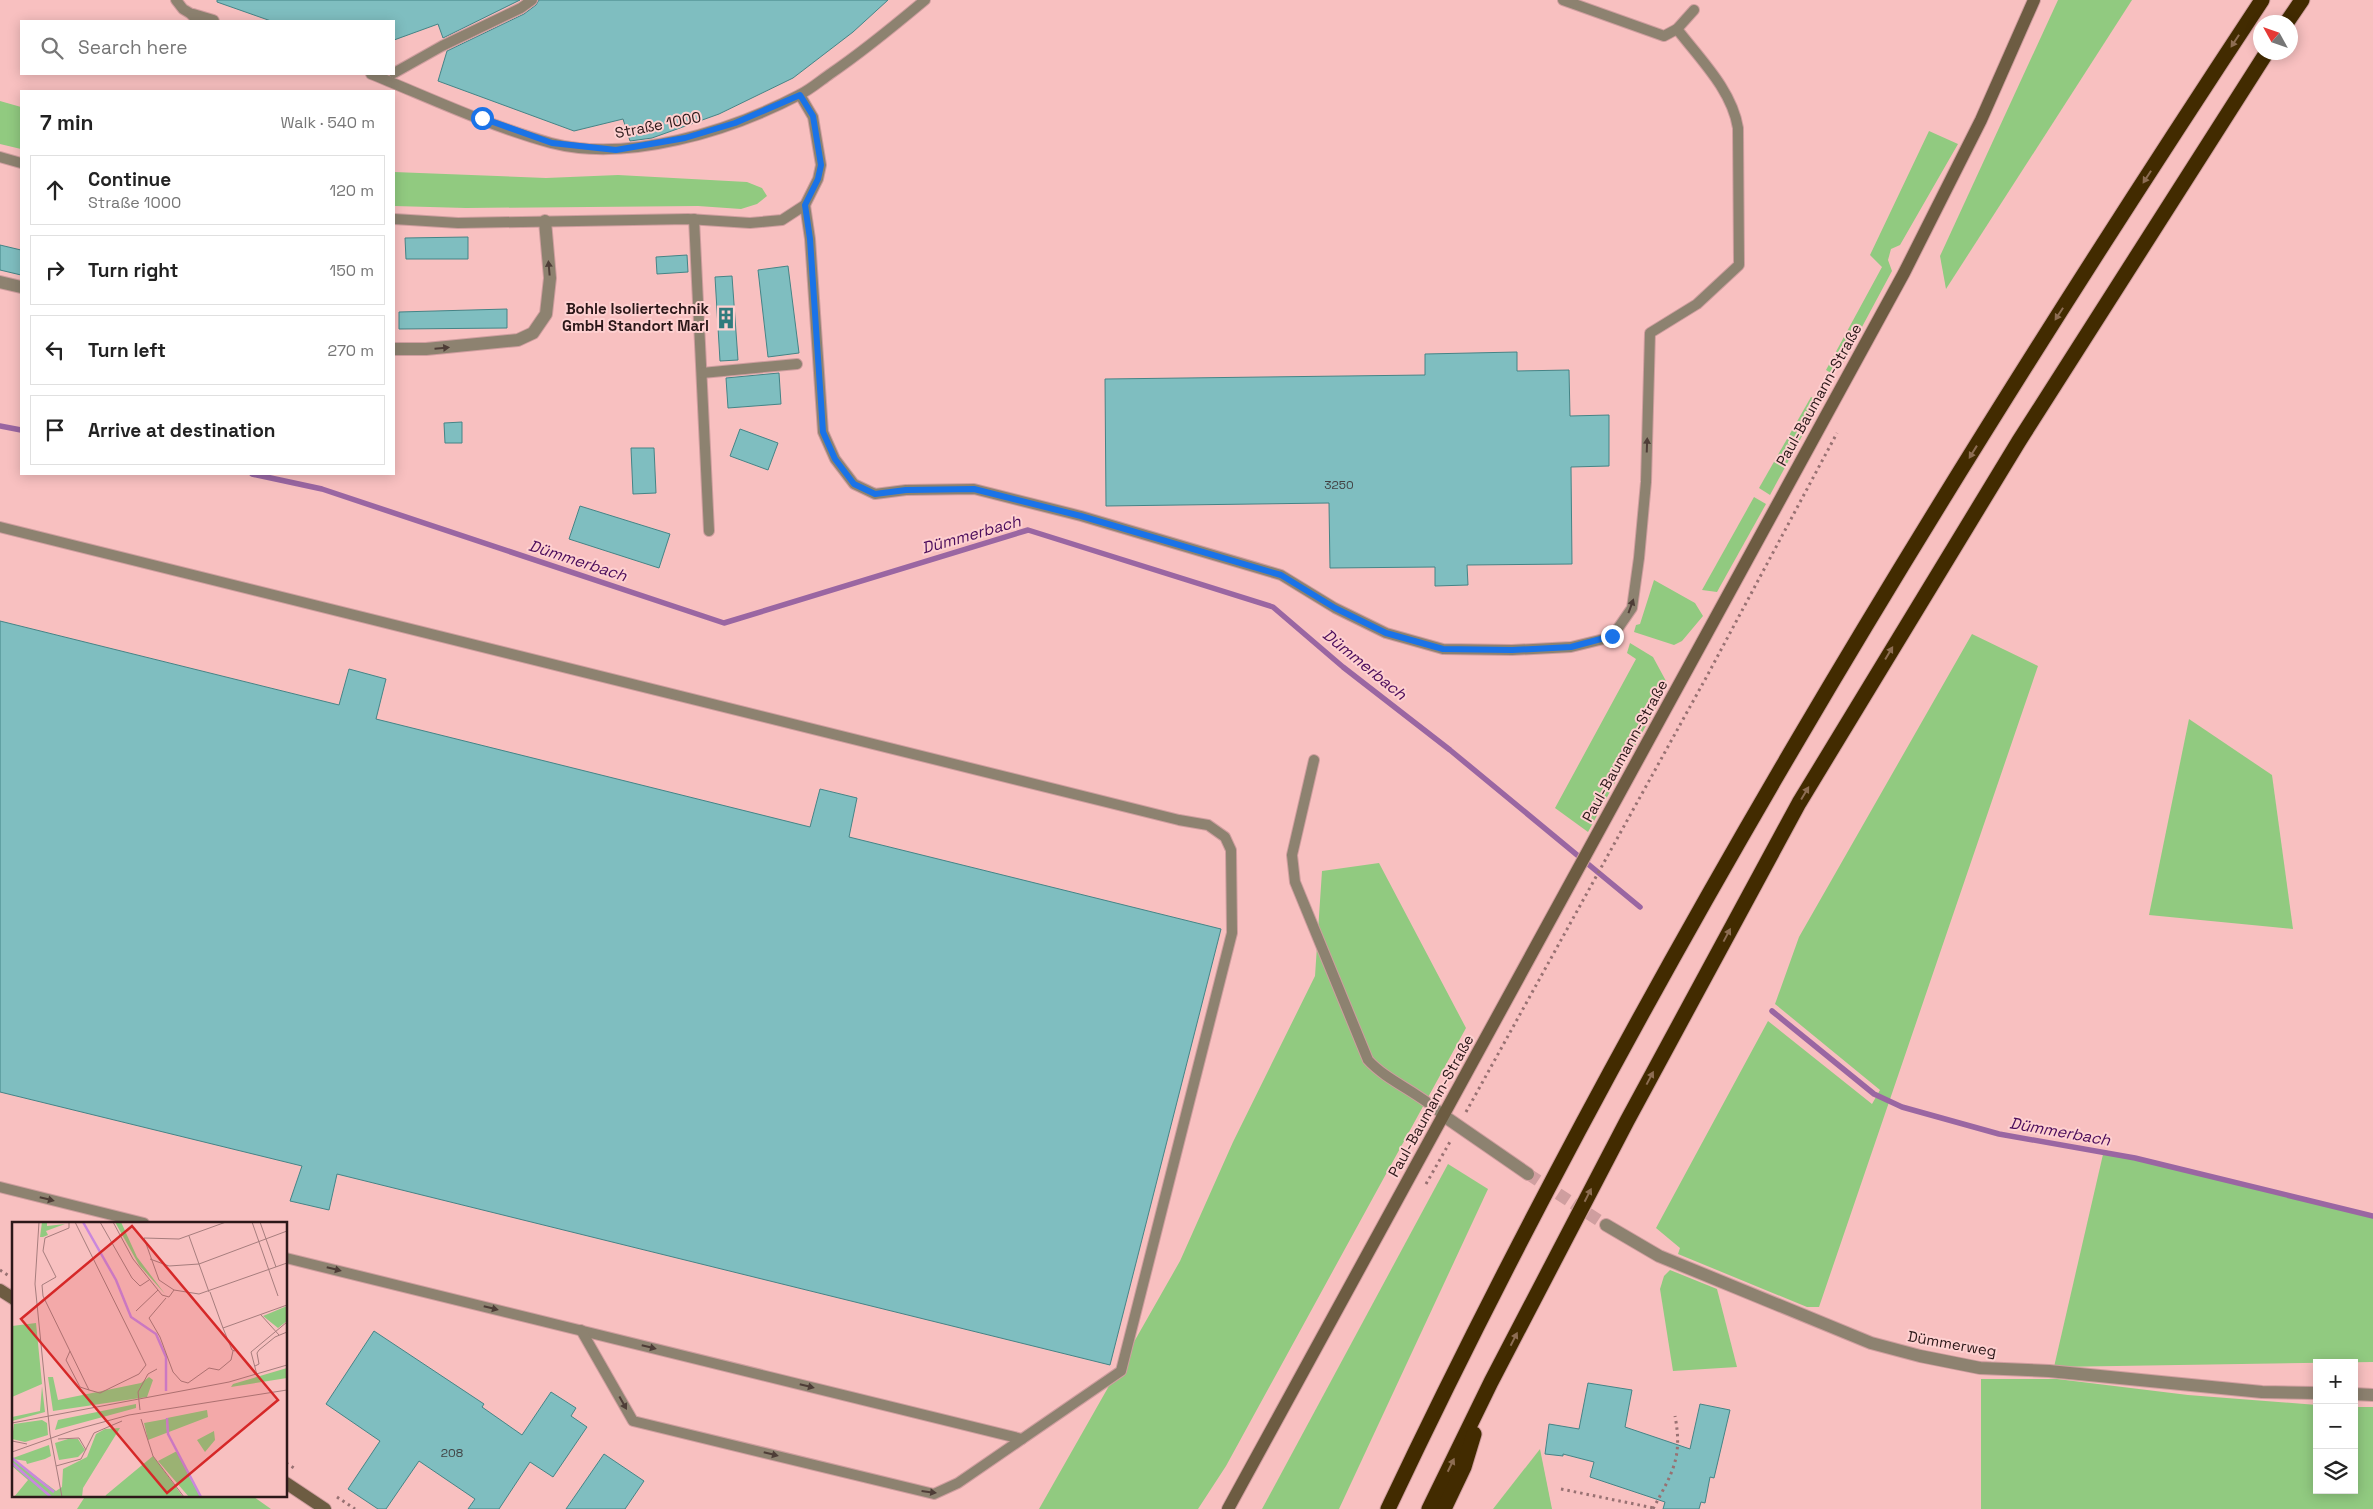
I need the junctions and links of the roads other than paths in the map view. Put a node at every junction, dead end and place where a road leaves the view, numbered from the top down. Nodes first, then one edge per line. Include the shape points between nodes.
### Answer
1 (176, 0) edge
2 (532, 0) edge
3 (926, 0) edge
4 (1563, 0) edge
5 (2034, 0) edge
6 (2262, 0) edge
7 (2302, 0) edge
8 (1694, 10) dead end
9 (193, 15) joint
10 (2292, 15) edge
11 (210, 20) edge
12 (1677, 29) junction
13 (2262, 60) edge
14 (395, 72) edge
15 (390, 75) edge
16 (800, 95) junction
17 (0, 157) edge
18 (20, 162) edge
19 (805, 205) junction
20 (395, 219) edge
21 (694, 219) junction
22 (545, 221) junction
23 (0, 282) edge
24 (20, 287) edge
25 (395, 349) edge
26 (797, 364) dead end
27 (702, 373) junction
28 (0, 527) edge
29 (710, 532) dead end
30 (1314, 760) dead end
31 (1444, 1116) junction
32 (1528, 1174) tunnel mouth
33 (0, 1187) edge
34 (140, 1222) edge
35 (1606, 1225) tunnel mouth
36 (288, 1258) edge
37 (0, 1290) edge
38 (12, 1299) edge
39 (582, 1330) junction
40 (1491, 1382) junction
41 (2313, 1393) edge
42 (2358, 1394) edge
43 (2373, 1394) edge
44 (1022, 1439) junction
45 (288, 1484) edge
46 (325, 1509) edge
47 (1228, 1509) edge
48 (1388, 1509) edge
49 (1429, 1509) edge
50 (1444, 1509) edge

1 - 9 lane
2 - 14 lane
3 - 16 lane, Straße 1000 via 872,46
4 - 12 lane via 1664,36
5 - 31 main road, Paul-Baumann-Straße via 1981,120 1924,235
6 -> 48 highway via 2042,340 1769,790 1570,1148
7 - 10 highway
8 - 12 lane
9 - 11 street
19 -> 12 lane via 823,432 835,459 854,484 875,494 974,489 1081,516 1281,575 1335,608 1386,633 1443,649 1571,647 1612,636 1632,608 1646,482 1650,333 1696,304 1739,265 1738,128 1735,110
40 -> 13 highway via 1627,1121 1799,803 2018,441
15 - 16 lane, Straße 1000 via 482,118 552,143 616,150 702,133 735,123
16 - 19 lane via 813,116 821,165
17 - 18 lane
19 - 21 lane via 782,220 750,223
20 - 22 lane
21 - 22 lane
21 - 27 lane
25 -> 22 street via 518,340 533,333 546,314 550,278
23 - 24 street
26 - 27 lane
27 - 29 lane
28 - 44 lane via 1208,825 1225,837 1231,850 1232,933 1121,1371
30 - 31 lane via 1292,855 1295,882 1368,1060
31 - 32 street
31 - 47 main road, Paul-Baumann-Straße
33 -> 34 lane
35 - 41 street, Dümmerweg via 1659,1256 1871,1343 1920,1356 1980,1368 2049,1371 2262,1392
36 -> 39 lane
37 - 38 main road
39 -> 44 lane
39 -> 44 lane via 633,1421 934,1494 958,1483
49 -> 40 highway
40 - 50 highway via 1464,1467
42 - 43 street
45 - 46 main road

